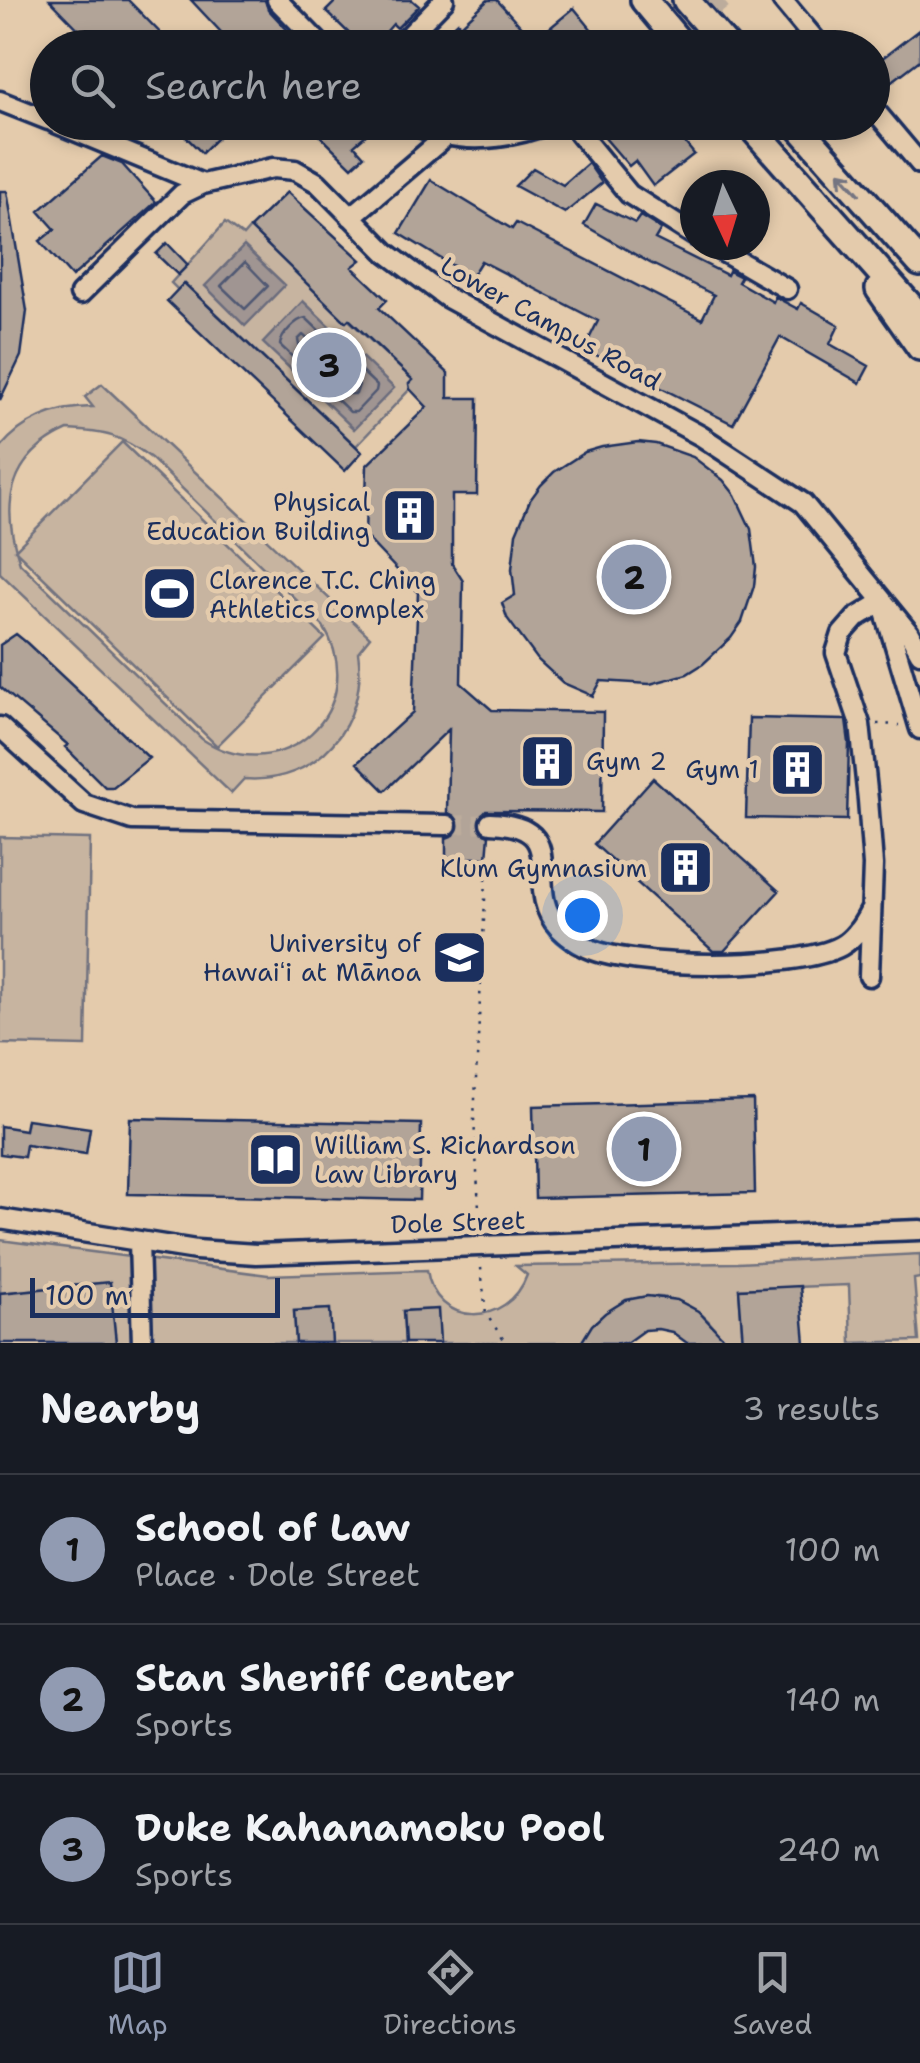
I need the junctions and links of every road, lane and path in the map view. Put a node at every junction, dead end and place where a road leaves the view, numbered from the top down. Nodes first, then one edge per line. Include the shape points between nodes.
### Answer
1 (277, 0) edge
2 (444, 0) edge
3 (644, 0) edge
4 (686, 0) edge
5 (782, 0) edge
6 (306, 30) edge
7 (415, 30) edge
8 (669, 30) edge
9 (712, 30) edge
10 (807, 30) edge
11 (0, 101) edge
12 (30, 113) edge
13 (890, 129) edge
14 (96, 140) edge
15 (442, 140) edge
16 (585, 140) edge
17 (763, 140) edge
18 (811, 140) edge
19 (920, 164) edge
20 (203, 184) junction
21 (351, 217) junction
22 (680, 226) edge
23 (838, 226) junction
24 (737, 260) edge
25 (920, 264) edge
26 (787, 289) dead end
27 (80, 294) dead end
28 (920, 317) edge
29 (920, 347) edge
30 (882, 602) junction
31 (915, 638) edge
32 (920, 653) edge
33 (898, 654) junction
34 (920, 679) edge
35 (860, 724) junction
36 (0, 727) edge
37 (920, 727) edge
38 (490, 823) tunnel mouth
39 (447, 825) tunnel mouth
40 (487, 859) dead end
41 (872, 906) junction
42 (869, 976) dead end
43 (0, 1220) edge
44 (480, 1226) dead end
45 (920, 1230) edge
46 (139, 1241) junction
47 (481, 1268) dead end
48 (142, 1343) edge
49 (506, 1343) edge

1 - 6 street
2 - 7 street
3 - 8 highway
4 - 9 highway
5 - 10 street
11 - 12 street
13 - 19 street
14 - 20 street
15 - 21 street
16 - 22 street via 629,194
17 - 23 highway
25 -> 18 highway
20 - 21 street, Lower Campus Road via 273,168 295,170
20 - 27 street via 182,194
21 - 30 street, Lower Campus Road via 446,298 701,436 802,503
23 - 28 highway
23 - 29 highway
24 - 26 street
30 - 31 street, Lower Campus Road
30 - 33 street
30 - 35 street via 856,618 836,654
31 - 32 street, Lower Campus Road
33 - 34 street
33 - 37 street
35 - 37 path
35 - 41 street
36 - 39 street via 84,804 132,820
38 - 41 street via 529,831 540,843 550,917 586,948 615,955 711,965 816,956 844,945
40 - 44 path via 474,1119
41 - 42 street
43 - 46 street, Dole Street
45 - 46 street, Dole Street via 256,1254
46 - 48 street
47 - 49 path via 486,1314

